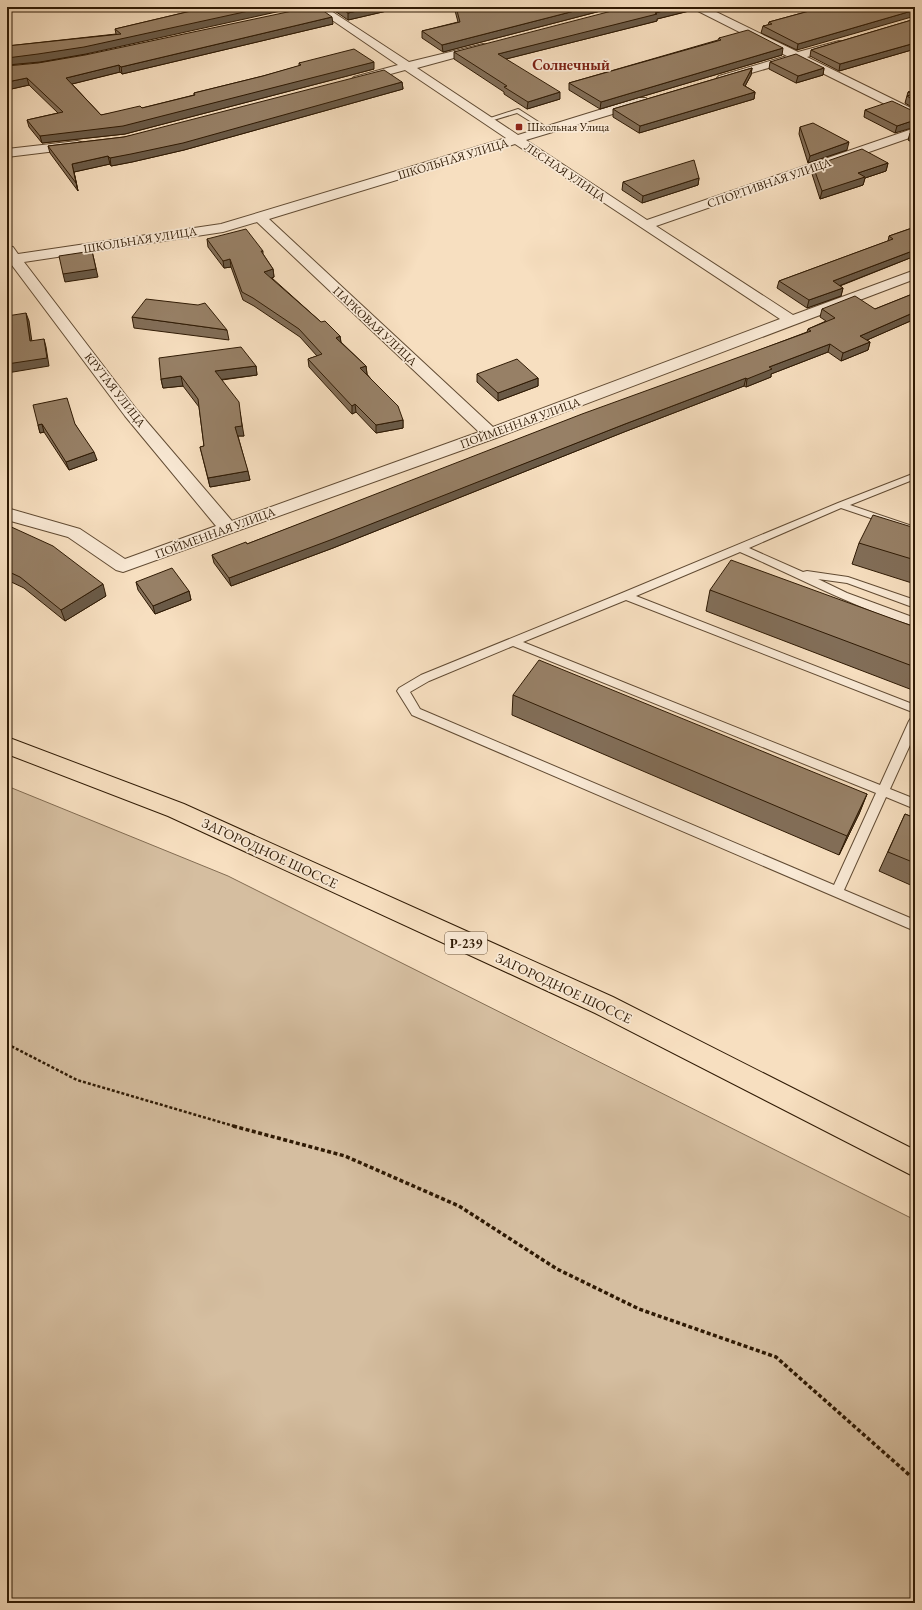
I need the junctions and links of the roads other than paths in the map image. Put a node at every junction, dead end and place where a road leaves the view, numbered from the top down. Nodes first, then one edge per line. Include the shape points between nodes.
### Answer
1 (698, 7) edge
2 (317, 8) edge
3 (848, 41) edge
4 (491, 45) edge
5 (796, 57) junction
6 (407, 67) junction
7 (714, 80) edge
8 (346, 82) edge
9 (655, 98) edge
10 (915, 115) edge
11 (487, 120) junction
12 (548, 130) junction
13 (915, 132) edge
14 (516, 139) junction
15 (85, 144) edge
16 (7, 153) edge
17 (259, 217) junction
18 (645, 225) junction
19 (10, 256) edge
20 (915, 274) edge
21 (793, 321) junction
22 (490, 434) junction
23 (915, 476) edge
24 (841, 505) junction
25 (7, 514) edge
26 (228, 528) junction
27 (915, 530) edge
28 (740, 548) junction
29 (796, 572) junction
30 (626, 596) junction
31 (915, 604) edge
32 (915, 622) edge
33 (512, 642) junction
34 (915, 709) edge
35 (915, 721) edge
36 (7, 745) edge
37 (882, 791) junction
38 (915, 804) edge
39 (837, 892) junction
40 (915, 926) edge
41 (915, 1164) edge

1 - 5 street
2 - 6 street, ЛЕСНАЯ УЛИЦА
3 - 5 street
4 - 6 street
5 - 7 street
5 - 10 street
6 - 8 street
6 - 11 street, ЛЕСНАЯ УЛИЦА
9 - 12 street, ШКОЛЬНАЯ УЛИЦА
11 - 12 lane via 518,111
11 - 14 street, ЛЕСНАЯ УЛИЦА
12 - 14 street, ШКОЛЬНАЯ УЛИЦА
13 - 18 street, СПОРТИВНАЯ УЛИЦА
14 - 17 street, ШКОЛЬНАЯ УЛИЦА
14 - 18 street, ЛЕСНАЯ УЛИЦА
15 - 16 street
17 - 19 street, ШКОЛЬНАЯ УЛИЦА via 223,228
17 - 22 street, ПАРКОВАЯ УЛИЦА
18 - 21 street, ЛЕСНАЯ УЛИЦА
19 - 26 street, КРУТАЯ УЛИЦА via 131,412
20 - 21 street, ПОЙМЕННАЯ УЛИЦА
21 - 22 street, ПОЙМЕННАЯ УЛИЦА
22 - 26 street, ПОЙМЕННАЯ УЛИЦА
23 - 24 lane
24 - 27 lane
24 - 28 lane
25 - 26 street, ПОЙМЕННАЯ УЛИЦА via 74,533 123,566
28 - 29 lane
28 - 30 lane
29 - 31 lane via 848,580
29 - 32 lane via 843,596
30 - 33 lane
30 - 34 lane
33 - 37 lane
33 - 39 lane via 425,678 403,691 416,712
35 - 37 lane
36 - 41 highway, ЗАГОРОДНОЕ ШОССЕ / Р-239 via 176,810 604,1006
37 - 38 lane
37 - 39 lane
39 - 40 lane

